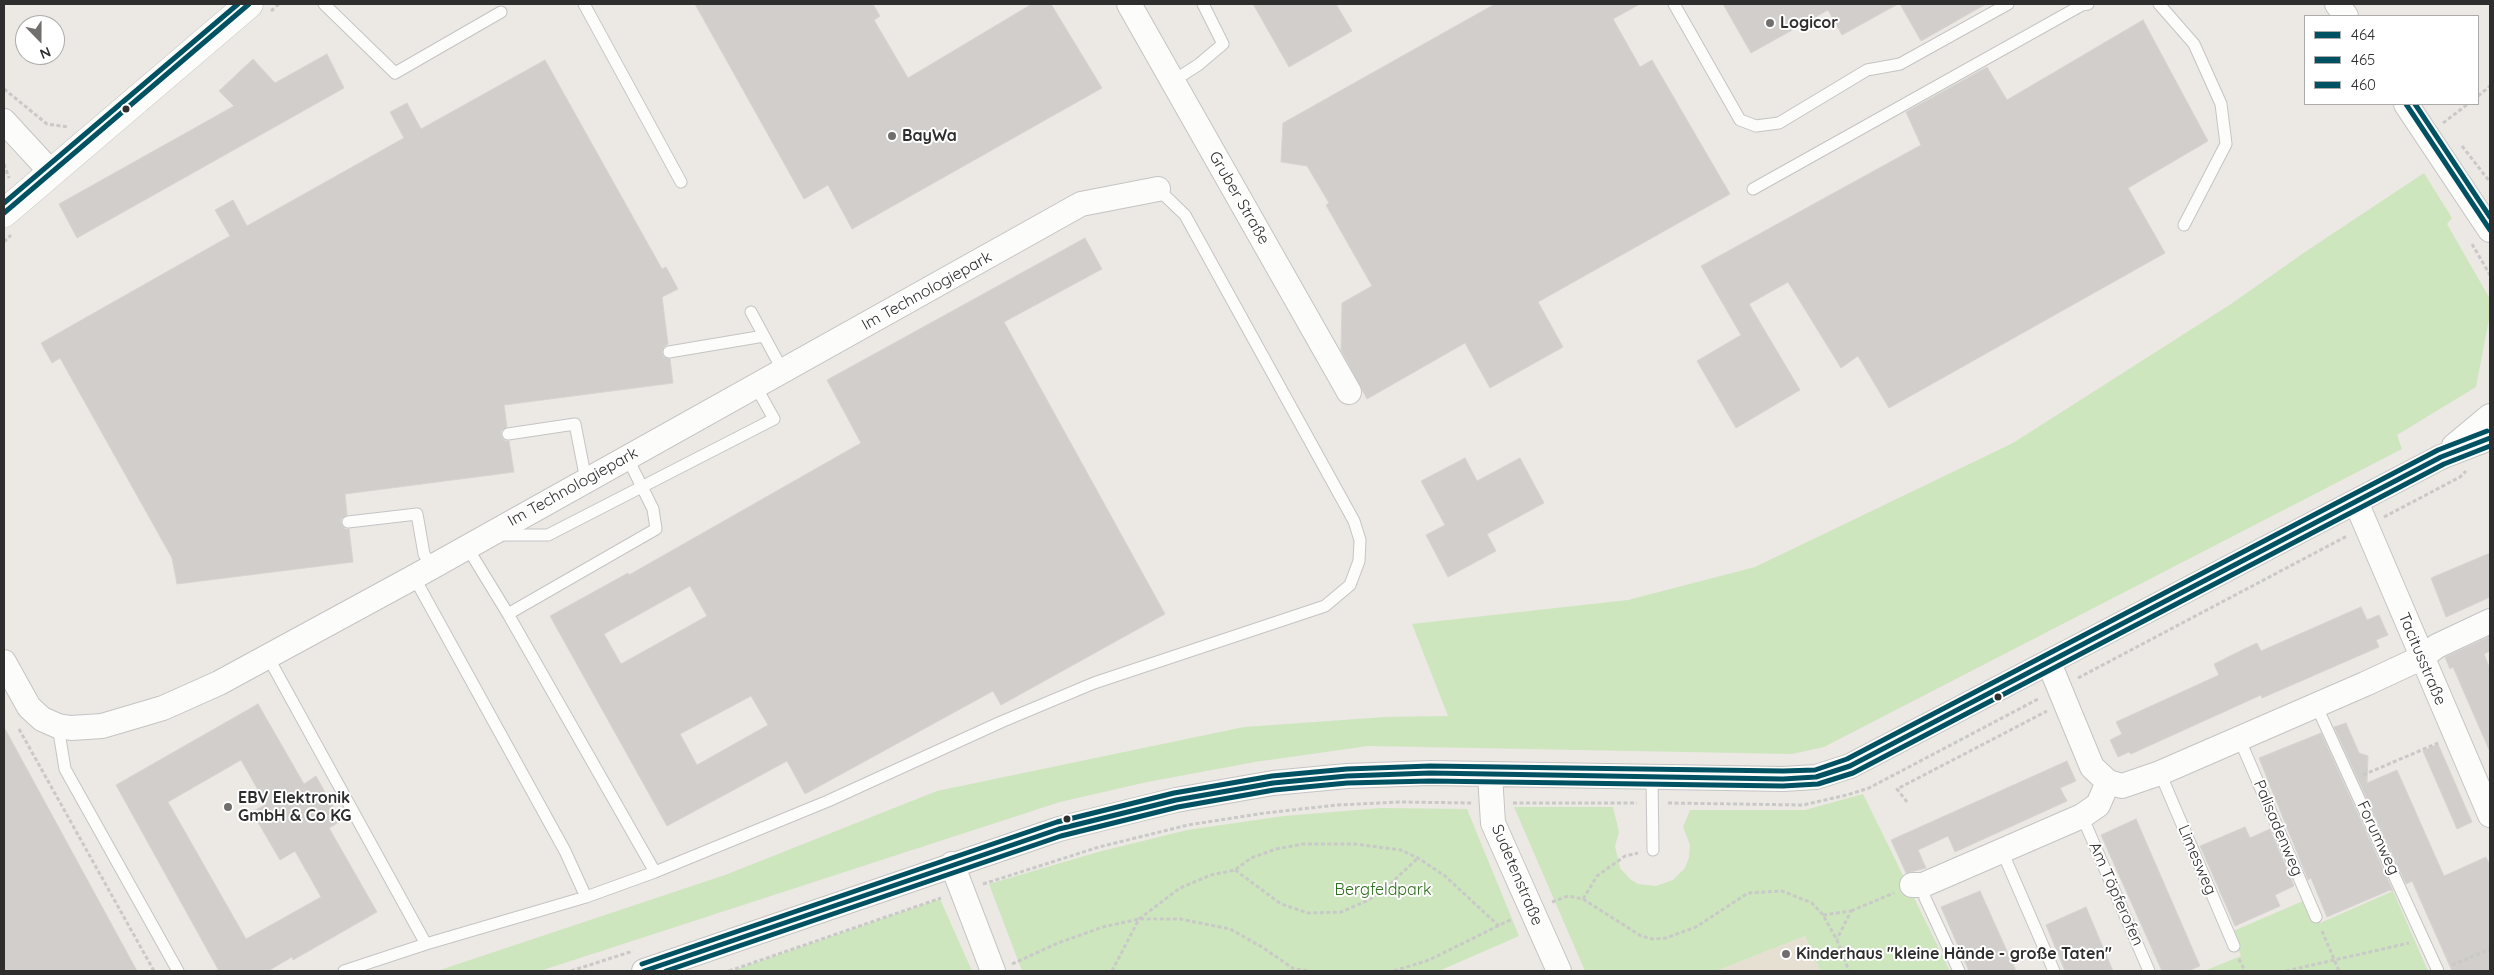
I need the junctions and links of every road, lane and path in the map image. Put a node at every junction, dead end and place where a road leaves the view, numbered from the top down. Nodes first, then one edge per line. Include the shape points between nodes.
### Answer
1 (249, 4) edge
2 (324, 4) edge
3 (584, 4) edge
4 (1129, 4) edge
5 (1202, 4) edge
6 (1674, 4) edge
7 (2008, 4) edge
8 (2088, 4) edge
9 (2159, 4) edge
10 (2337, 4) edge
11 (501, 12) dead end
12 (2345, 15) edge
13 (1173, 81) junction
14 (2490, 86) edge
15 (4, 89) edge
16 (2479, 95) edge
17 (2407, 105) edge
18 (2467, 105) edge
19 (4, 121) edge
20 (68, 127) dead end
21 (2428, 135) junction
22 (4, 164) edge
23 (50, 171) junction
24 (9, 178) dead end
25 (681, 182) dead end
26 (1158, 189) joint
27 (1753, 190) dead end
28 (4, 213) edge
29 (2184, 225) dead end
30 (2490, 230) edge
31 (751, 312) dead end
32 (764, 336) junction
33 (669, 352) dead end
34 (783, 371) junction
35 (755, 385) junction
36 (1350, 392) dead end
37 (2490, 416) edge
38 (508, 434) dead end
39 (2490, 438) edge
40 (627, 457) junction
41 (2441, 457) junction
42 (2469, 468) dead end
43 (586, 480) junction
44 (643, 486) junction
45 (2356, 502) junction
46 (2383, 518) dead end
47 (348, 522) dead end
48 (2348, 536) dead end
49 (477, 541) junction
50 (423, 572) junction
51 (508, 614) junction
52 (2490, 621) edge
53 (268, 657) junction
54 (2421, 658) junction
55 (4, 662) edge
56 (2048, 663) junction
57 (2075, 679) dead end
58 (2042, 697) dead end
59 (2316, 705) junction
60 (2048, 710) dead end
61 (58, 726) junction
62 (18, 728) dead end
63 (2239, 738) junction
64 (2439, 742) dead end
65 (2160, 773) junction
66 (1490, 775) junction
67 (1652, 777) junction
68 (2483, 779) edge
69 (2351, 781) junction
70 (2108, 782) junction
71 (1907, 802) dead end
72 (1490, 803) junction
73 (1652, 803) junction
74 (2082, 816) junction
75 (2490, 816) edge
76 (1653, 850) joint
77 (2002, 851) junction
78 (1418, 858) junction
79 (952, 864) junction
80 (1236, 870) junction
81 (655, 872) junction
82 (1917, 885) junction
83 (961, 891) junction
84 (586, 896) junction
85 (1583, 898) junction
86 (1532, 910) junction
87 (1851, 911) junction
88 (1823, 915) junction
89 (2316, 917) joint
90 (1138, 919) junction
91 (1500, 927) junction
92 (2424, 939) junction
93 (1837, 940) junction
94 (426, 944) junction
95 (2234, 946) dead end
96 (2490, 949) edge
97 (640, 960) edge
98 (2334, 961) junction
99 (999, 969) edge
100 (2443, 969) edge
101 (1294, 970) edge
102 (154, 971) edge
103 (178, 971) edge
104 (344, 971) edge
105 (571, 971) edge
106 (729, 971) edge
107 (1112, 971) edge
108 (1310, 971) edge
109 (1394, 971) edge
110 (1558, 971) edge
111 (1849, 971) edge
112 (1959, 971) edge
113 (2054, 971) edge
114 (2150, 971) edge
115 (2286, 971) edge
116 (2339, 971) edge

1 - 23 street
2 - 11 lane via 395,72
3 - 25 lane
4 - 13 street, Gruber Straße
5 - 13 lane via 1223,44
6 - 7 lane via 1740,120 1756,126 1779,123 1867,70 1900,64
8 - 27 lane
9 - 29 lane via 2194,44 2221,104 2226,144
10 - 12 street
13 - 36 street, Gruber Straße
14 - 16 path
15 - 20 path via 47,124
17 - 21 street
18 - 21 path
19 - 23 street
21 - 30 street
22 - 24 path
23 - 28 street
26 - 34 street, Im Technologiepark via 1081,204
26 - 81 lane via 1185,215 1354,522 1360,540 1359,560 1350,585 1324,606 1094,683 828,801
31 - 32 lane
32 - 33 lane
32 - 34 lane
34 - 35 street, Im Technologiepark
35 - 40 street, Im Technologiepark
35 - 44 lane via 774,419
37 - 41 street
38 - 43 lane via 575,424
39 - 41 street
40 - 43 street, Im Technologiepark
40 - 44 lane
41 - 45 street
42 - 46 path via 2460,477
43 - 49 street, Im Technologiepark
44 - 49 lane via 548,535
44 - 51 lane via 653,509 656,529
45 - 54 street, Tacitusstraße
45 - 56 street
47 - 50 lane via 417,514 424,554
48 - 57 path
49 - 50 street, Im Technologiepark
49 - 51 lane
50 - 53 street, Im Technologiepark
50 - 84 lane
51 - 81 lane
52 - 54 street via 2437,646
53 - 61 street, Im Technologiepark via 163,708 102,726
53 - 94 lane
54 - 59 street
54 - 68 street, Tacitusstraße
55 - 61 street, Im Technologiepark via 29,707
56 - 67 street via 1850,766 1816,777
56 - 70 street via 2092,767
58 - 73 path via 1869,788 1847,795 1803,805
59 - 63 street
59 - 69 lane, Forumweg
60 - 71 path via 1897,789
61 - 103 lane via 65,769
62 - 102 path
63 - 65 street
63 - 89 lane, Palisadenweg
64 - 69 path
65 - 70 street via 2122,786
65 - 95 lane, Limesweg
66 - 67 street
66 - 72 street, Sudetenstraße
66 - 79 street via 1347,776 1176,800 1080,822
67 - 73 lane
68 - 75 street, Tacitusstraße
69 - 92 lane, Forumweg
70 - 74 street via 2098,805
72 - 73 path
72 - 83 path via 1338,805 1188,825 1099,847
72 - 86 street, Sudetenstraße via 1493,823
73 - 76 lane
74 - 77 street
74 - 114 lane, Am Töpferofen
76 - 85 path via 1625,856 1597,876
77 - 82 street
77 - 113 lane
78 - 80 path via 1401,850 1355,844 1303,844 1251,858
78 - 80 path via 1369,900 1341,912 1308,913 1281,904
78 - 91 path via 1445,876
79 - 83 street
79 - 97 street
80 - 90 path via 1210,875 1180,888
81 - 84 lane
82 - 87 path
82 - 112 lane
83 - 99 street
83 - 106 path
84 - 94 lane
85 - 86 path via 1568,896
85 - 88 path via 1641,936 1654,939 1696,927 1748,894 1764,891 1782,891 1798,896 1812,902
86 - 91 path
86 - 110 street, Sudetenstraße
87 - 88 path
87 - 93 path
88 - 93 path
89 - 98 path
90 - 99 path via 1058,943
90 - 101 path via 1180,919 1230,929
90 - 107 path
91 - 109 path via 1429,960
92 - 98 path
92 - 100 lane, Forumweg
93 - 111 path
94 - 104 lane
96 - 100 path
97 - 105 path
98 - 115 path
98 - 116 path
101 - 108 path

